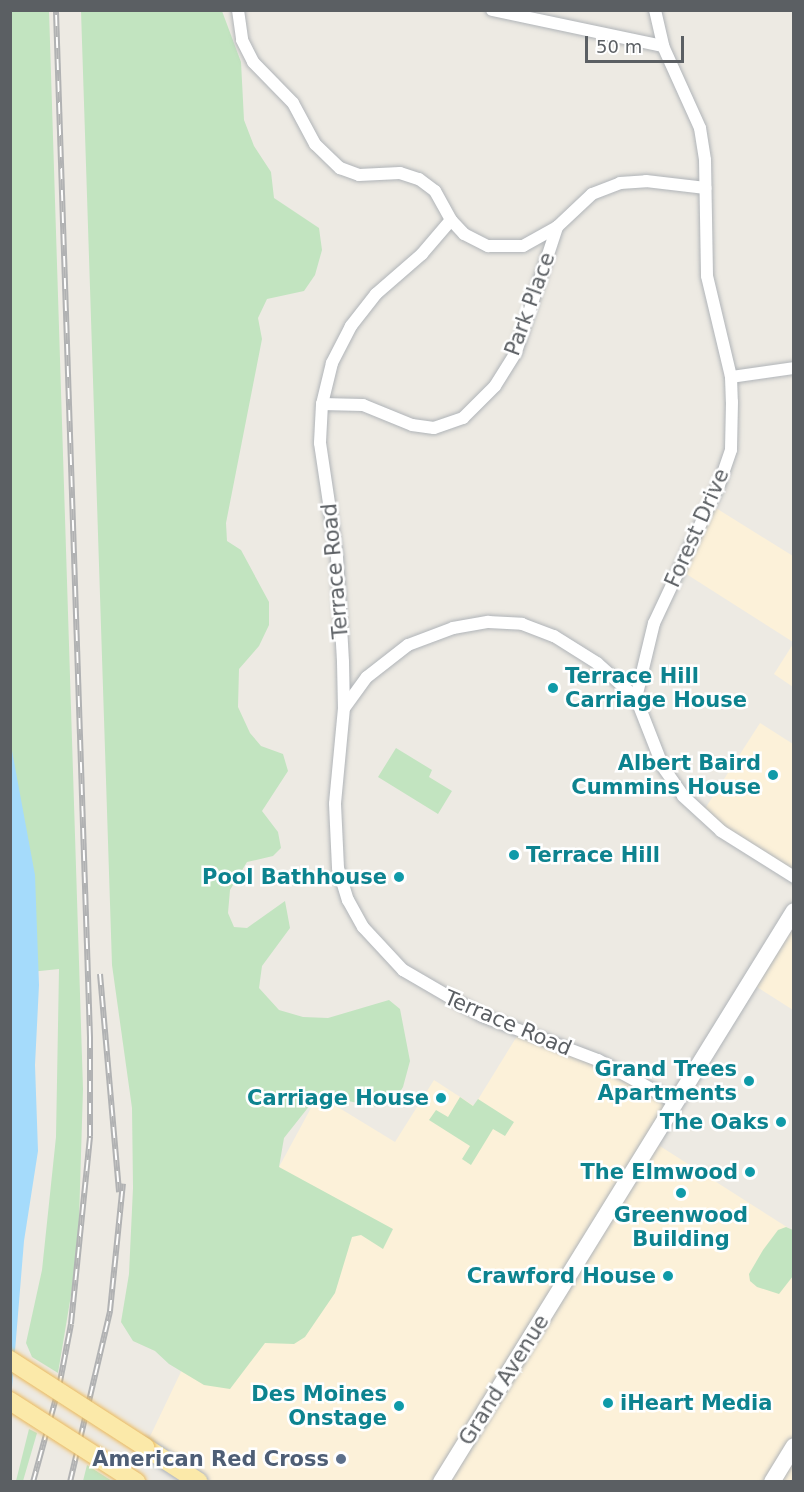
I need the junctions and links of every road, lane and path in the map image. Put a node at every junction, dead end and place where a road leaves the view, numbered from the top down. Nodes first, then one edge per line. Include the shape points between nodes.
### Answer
1 (238, 10) edge
2 (492, 10) edge
3 (655, 10) edge
4 (663, 46) junction
5 (706, 188) junction
6 (451, 220) junction
7 (557, 228) junction
8 (794, 368) edge
9 (731, 377) junction
10 (322, 404) junction
11 (636, 698) junction
12 (344, 708) junction
13 (794, 877) edge
14 (794, 911) edge
15 (675, 1102) junction
16 (10, 1360) edge
17 (10, 1401) edge
18 (794, 1446) edge
19 (136, 1482) edge
20 (199, 1482) edge
21 (441, 1482) edge
22 (772, 1482) edge

1 - 6 street via 242,40 253,62 293,103 328,160 359,175 400,173 419,179 435,191
2 - 4 street
3 - 4 street, Forest Drive
4 - 5 street, Forest Drive via 700,128
5 - 7 street, Park Place via 646,181 620,183 592,194
5 - 9 street, Forest Drive via 707,276
6 - 7 street via 475,241 501,248 537,241
6 - 10 street, Terrace Road via 422,254 376,294 351,326 332,363
7 - 10 street, Park Place via 516,352 495,386 463,418 434,428 412,425 363,405
8 - 9 street
9 - 11 street, Forest Drive via 731,450 698,537 654,623
10 - 12 street, Terrace Road via 320,443 337,557
11 - 12 street via 597,663 554,636 522,624 488,622 453,628 408,645 367,677
11 - 13 street via 663,767 683,796 721,831
12 - 15 street, Terrace Road via 335,780 337,857 348,900 374,943 403,970 444,996 521,1034 625,1072
14 - 15 main road, Grand Avenue
15 - 21 main road, Grand Avenue
16 - 20 main road, bridge
17 - 19 main road, bridge
18 - 22 main road

